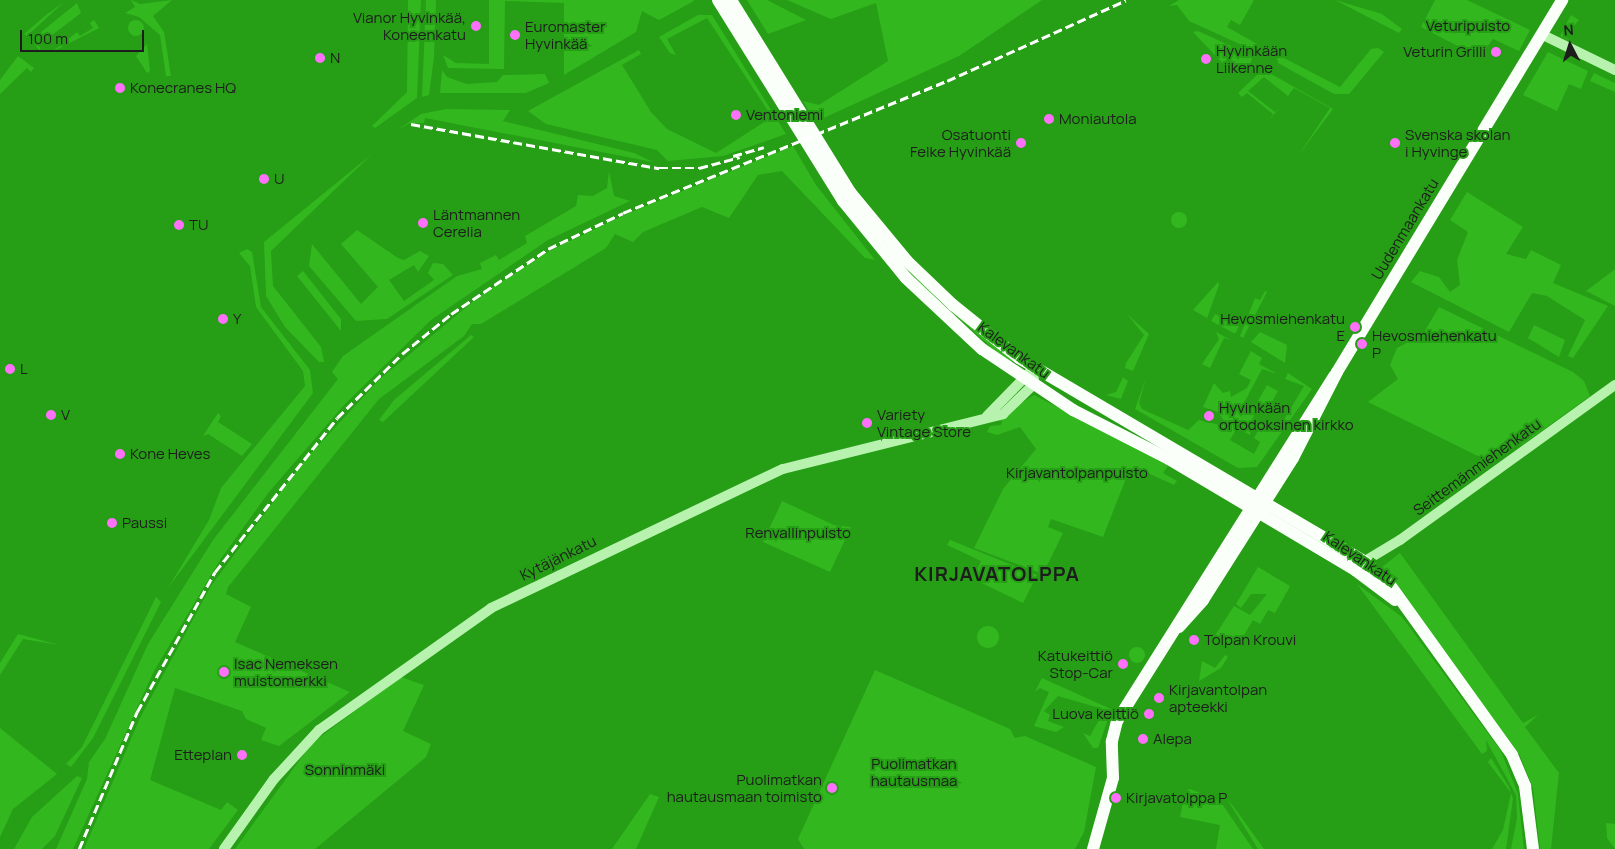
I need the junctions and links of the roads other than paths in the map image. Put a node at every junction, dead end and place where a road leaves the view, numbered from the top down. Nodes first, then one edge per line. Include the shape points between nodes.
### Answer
1 (718, 0) edge
2 (732, 0) edge
3 (1562, 0) edge
4 (1543, 36) junction
5 (1615, 70) edge
6 (1035, 368) junction
7 (1028, 381) junction
8 (1615, 385) edge
9 (1261, 499) junction
10 (1253, 510) junction
11 (1360, 566) junction
12 (224, 849) edge
13 (1093, 849) edge
14 (1533, 849) edge

1 - 7 main road, Kalevankatu via 817,161 871,238 962,331
2 - 6 main road, Kalevankatu via 816,142 878,228 953,305
3 - 4 main road, Uudenmaankatu
4 - 5 street
4 - 9 main road, Uudenmaankatu via 1337,372 1323,386
6 - 7 street, Kytäjänkatu
6 - 9 main road, Kalevankatu
7 - 10 main road, Kalevankatu
7 - 12 street, Kytäjänkatu via 980,420 783,468 491,608 319,730 274,779
8 - 11 street, Seittemänmiehenkatu
9 - 10 main road, Uudenmaankatu
9 - 11 main road, Kalevankatu
10 - 11 main road, Kalevankatu
10 - 13 main road, Uudenmaankatu via 1203,600 1179,627 1116,727 1111,768 1105,773 1105,798
11 - 14 main road, Kalevankatu via 1403,605 1512,755 1525,786

